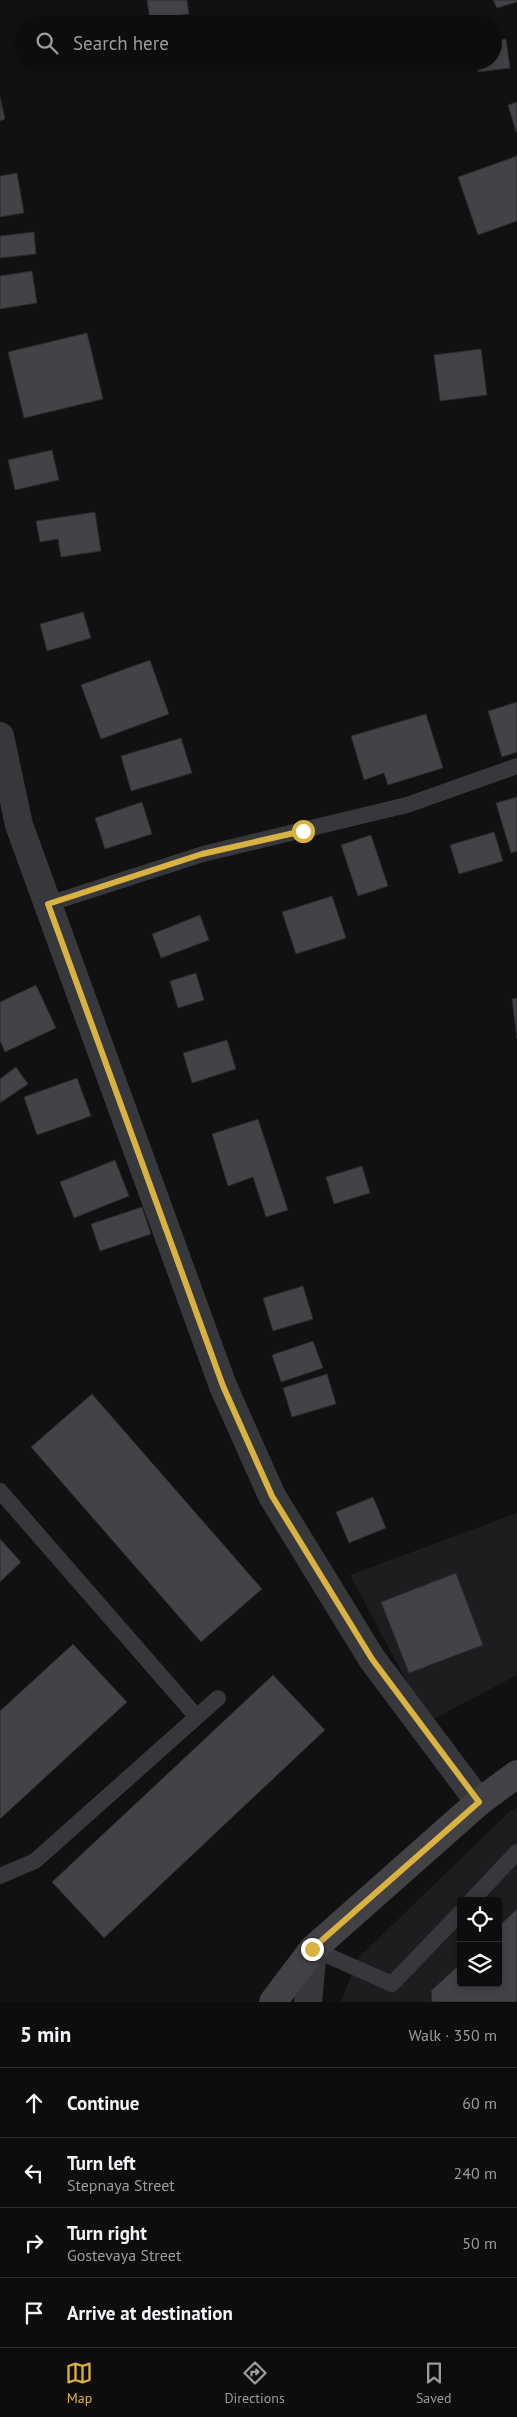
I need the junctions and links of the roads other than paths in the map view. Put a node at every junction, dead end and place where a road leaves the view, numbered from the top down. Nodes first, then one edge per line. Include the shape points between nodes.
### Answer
1 (0, 736) edge
2 (517, 766) edge
3 (48, 904) junction
4 (0, 1491) edge
5 (218, 1698) dead end
6 (196, 1716) junction
7 (517, 1774) edge
8 (479, 1802) junction
9 (517, 1852) edge
10 (0, 1876) edge
11 (475, 1897) edge
12 (457, 1916) edge
13 (312, 1949) junction
14 (273, 2002) edge
15 (308, 2002) edge

1 - 3 street via 19,825
2 - 3 lane via 407,805 202,854
3 - 8 street via 223,1386 272,1496 372,1659
4 - 6 lane
5 - 6 lane
6 - 10 lane via 36,1861
7 - 8 main road
8 - 13 main road
9 - 11 lane
12 - 13 lane via 392,1984
13 - 14 main road
13 - 15 street

